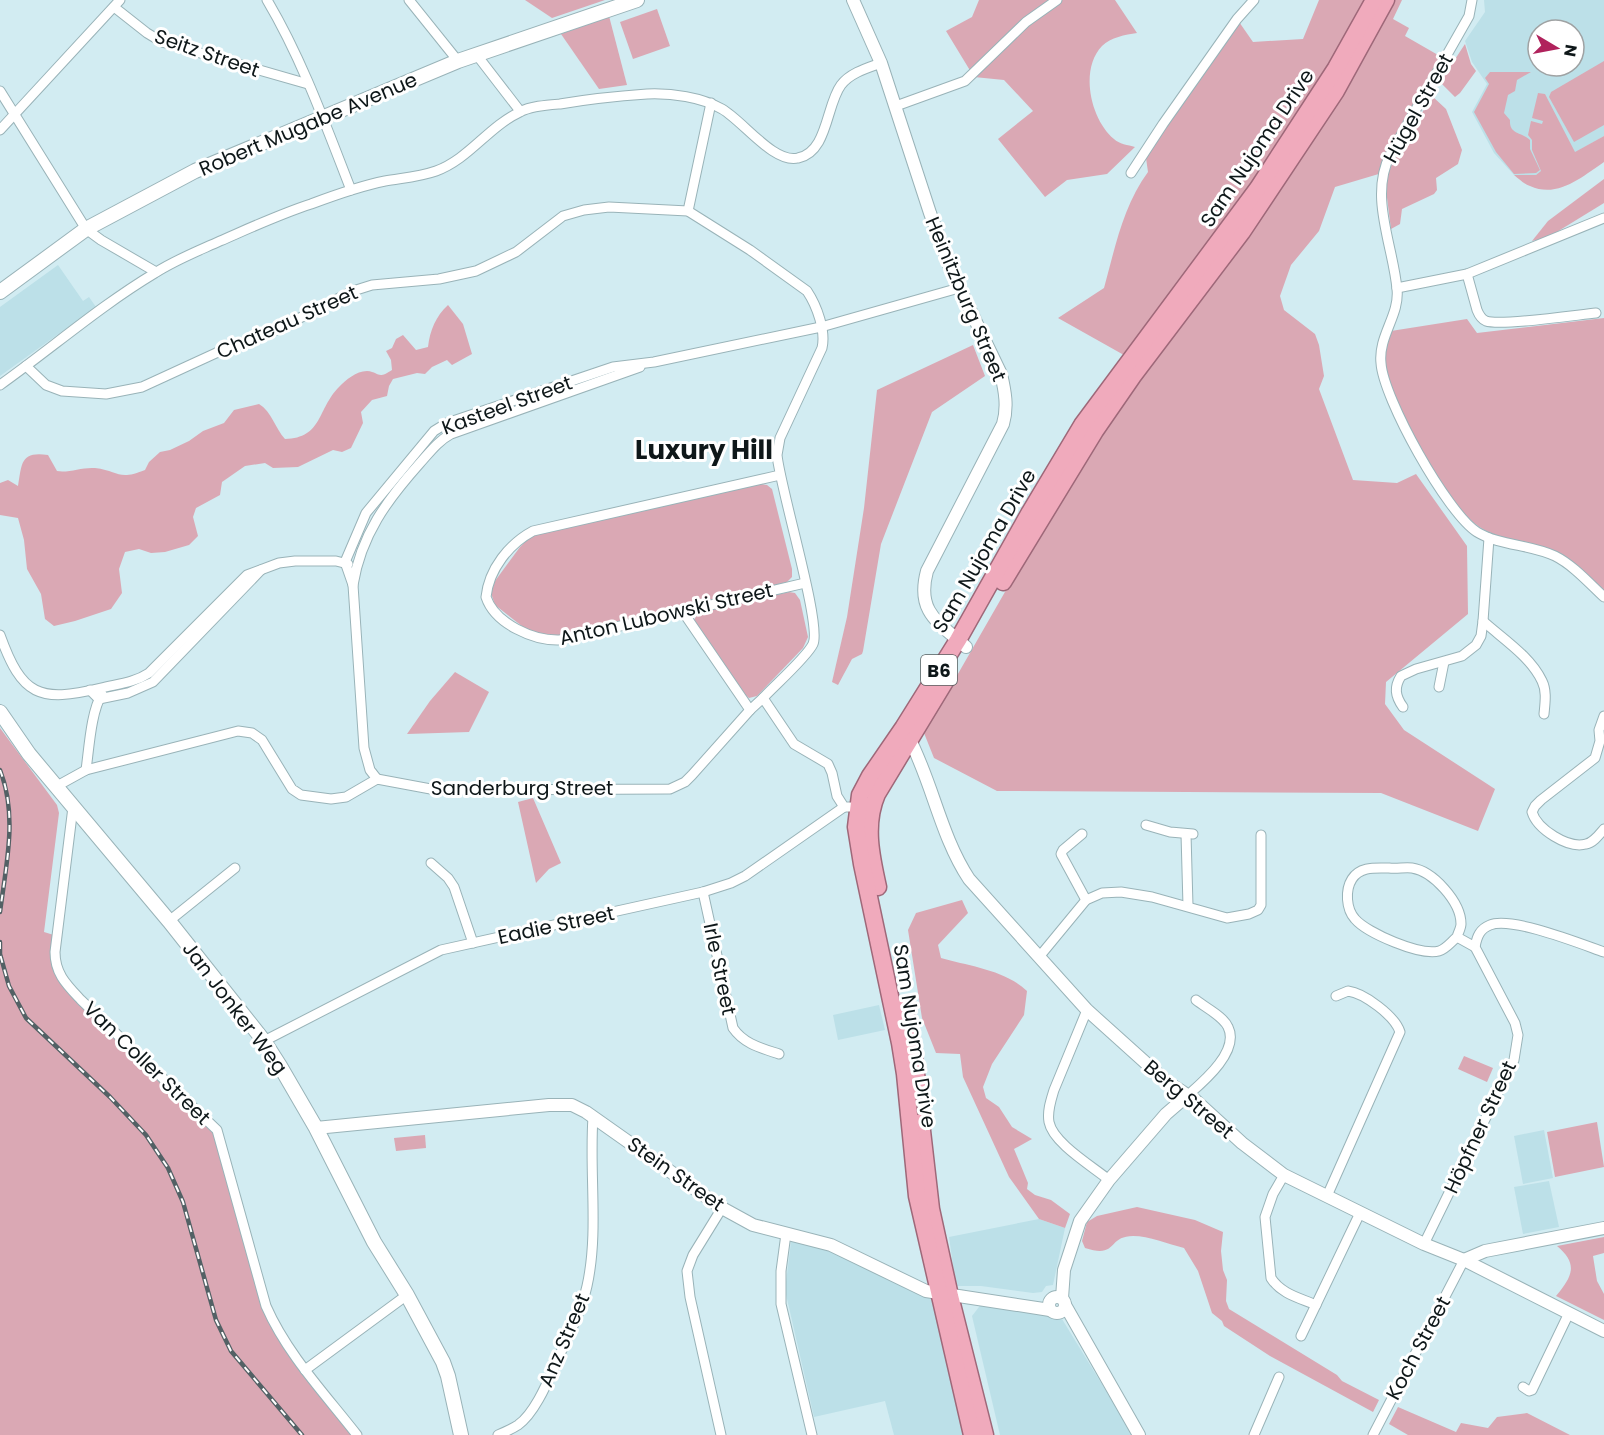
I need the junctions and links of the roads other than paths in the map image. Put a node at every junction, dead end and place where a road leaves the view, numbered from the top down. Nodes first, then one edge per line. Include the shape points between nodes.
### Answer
1 (267, 0) edge
2 (410, 0) edge
3 (637, 0) edge
4 (853, 0) edge
5 (1057, 0) edge
6 (1254, 0) edge
7 (1374, 0) edge
8 (1386, 0) edge
9 (1472, 0) edge
10 (117, 3) edge
11 (476, 54) junction
12 (458, 61) junction
13 (881, 63) junction
14 (308, 84) junction
15 (0, 91) edge
16 (711, 103) junction
17 (896, 106) junction
18 (520, 111) junction
19 (13, 113) junction
20 (322, 118) junction
21 (0, 130) edge
22 (1131, 173) dead end
23 (351, 190) junction
24 (688, 211) junction
25 (1604, 218) edge
26 (86, 228) junction
27 (156, 272) junction
28 (1467, 274) junction
29 (959, 288) junction
30 (1397, 288) junction
31 (0, 292) edge
32 (1596, 313) dead end
33 (822, 327) junction
34 (654, 362) junction
35 (26, 366) junction
36 (0, 385) edge
37 (780, 475) junction
38 (1489, 538) junction
39 (345, 562) junction
40 (262, 568) junction
41 (355, 569) junction
42 (805, 583) junction
43 (352, 585) junction
44 (1604, 597) edge
45 (683, 612) junction
46 (1483, 621) junction
47 (0, 635) edge
48 (962, 644) junction
49 (1444, 662) junction
50 (106, 687) junction
51 (1439, 687) dead end
52 (90, 690) junction
53 (763, 698) junction
54 (99, 699) junction
55 (1403, 707) dead end
56 (750, 710) junction
57 (0, 712) edge
58 (1544, 714) dead end
59 (1604, 716) edge
60 (907, 734) junction
61 (1602, 736) edge
62 (86, 770) junction
63 (376, 779) junction
64 (57, 786) junction
65 (73, 807) junction
66 (857, 808) junction
67 (1146, 825) dead end
68 (1604, 829) edge
69 (1082, 834) dead end
70 (1261, 835) dead end
71 (431, 863) dead end
72 (235, 868) dead end
73 (703, 892) junction
74 (1086, 900) junction
75 (1188, 906) junction
76 (169, 921) junction
77 (1461, 924) junction
78 (1480, 932) junction
79 (1457, 937) junction
80 (472, 943) junction
81 (1475, 947) junction
82 (1604, 952) edge
83 (1039, 957) junction
84 (1336, 996) dead end
85 (1196, 1000) dead end
86 (1086, 1010) junction
87 (264, 1041) junction
88 (779, 1054) dead end
89 (1188, 1095) junction
90 (593, 1118) junction
91 (316, 1128) junction
92 (1284, 1175) junction
93 (1109, 1179) junction
94 (1327, 1196) junction
95 (722, 1208) junction
96 (1360, 1213) junction
97 (1604, 1228) edge
98 (786, 1234) junction
99 (1424, 1244) junction
100 (1464, 1260) junction
101 (407, 1295) junction
102 (944, 1295) junction
103 (1057, 1303) junction
104 (1316, 1305) junction
105 (1569, 1313) junction
106 (1604, 1331) edge
107 (1301, 1336) dead end
108 (305, 1370) junction
109 (1279, 1377) dead end
110 (1523, 1387) dead end
111 (357, 1435) edge
112 (461, 1435) edge
113 (498, 1435) edge
114 (721, 1435) edge
115 (812, 1435) edge
116 (972, 1435) edge
117 (985, 1435) edge
118 (1139, 1435) edge
119 (1254, 1435) edge
120 (1373, 1435) edge

1 - 14 street
2 - 12 street
3 - 11 main road, Robert Mugabe Avenue
4 - 13 street, Heinitzburg Street
5 - 17 street via 1026,22 965,81
6 - 22 street via 1224,37
7 - 48 highway, Sam Nujoma Drive / B6 via 1336,68 1258,188 1082,425 1030,512
8 - 48 highway, Sam Nujoma Drive / B6 via 1336,91 1263,202 1095,431
9 - 30 street, Hügel Street via 1470,15 1382,173 1382,209
10 - 14 street, Seitz Street via 147,33 162,42
10 - 19 street
11 - 12 main road, Robert Mugabe Avenue
11 - 18 street
12 - 20 main road, Robert Mugabe Avenue
13 - 16 street via 843,82 821,136 809,153 800,158 784,158 774,152
13 - 17 street, Heinitzburg Street
14 - 20 street
15 - 19 street
16 - 18 street via 652,94
16 - 24 street
17 - 29 street, Heinitzburg Street
18 - 23 street via 445,168
19 - 21 street
19 - 26 street
20 - 23 street
20 - 26 main road, Robert Mugabe Avenue via 195,171
23 - 27 street via 232,236
24 - 33 street, Chateau Street via 803,287 813,300
24 - 35 street, Chateau Street via 609,207 573,212 491,265 440,279 362,288 276,330 133,389 92,395 55,389 40,382
25 - 28 street
26 - 27 street
26 - 31 main road, Robert Mugabe Avenue
27 - 35 street
28 - 30 street
28 - 32 street via 1477,310 1486,321
29 - 33 street, Kasteel Street
29 - 48 street, Heinitzburg Street via 1001,374 1006,407 999,432 923,584 927,609
30 - 38 street via 1398,299 1381,345 1380,363 1385,379 1407,433 1438,488 1471,527
33 - 34 street, Kasteel Street
33 - 37 street via 822,348 780,438
34 - 39 street, Kasteel Street via 613,367 438,428 366,513
34 - 41 street, Kasteel Street via 445,437 381,511
35 - 36 street
37 - 42 street
37 - 45 street, Anton Lubowski Street via 533,531 511,546 487,586 486,597 498,616 531,636 546,640
38 - 44 street via 1556,556
38 - 46 street
39 - 40 street via 295,561
39 - 41 street
39 - 43 street, Kasteel Street
40 - 50 street via 240,580 149,673 135,681
40 - 54 street via 153,682
41 - 43 street, Kasteel Street
42 - 45 street, Anton Lubowski Street
42 - 53 street via 814,642
43 - 63 street, Kasteel Street via 364,748 369,770
45 - 56 street
46 - 49 street via 1476,645 1462,656
46 - 58 street via 1525,657 1543,681
47 - 52 street via 22,680 36,692
48 - 60 highway, Sam Nujoma Drive / B6
49 - 51 street
49 - 55 street via 1401,676 1396,692
50 - 52 street
50 - 54 street
52 - 54 street
53 - 56 street, Sanderburg Street
53 - 66 street via 794,744 828,764 837,796
54 - 62 street
56 - 63 street, Sanderburg Street via 692,775 670,789 436,790
57 - 64 main road, Jan Jonker Weg
59 - 61 street
60 - 66 highway, Sam Nujoma Drive / B6 via 870,776
60 - 83 street, Berg Street via 962,868
61 - 68 street via 1595,758 1541,800 1532,812 1541,827 1555,838 1569,842 1590,844
62 - 63 street via 247,731 257,735 292,789 301,795 342,798
62 - 64 street
64 - 65 main road, Jan Jonker Weg
65 - 76 main road, Jan Jonker Weg
65 - 108 street, Van Coller Street via 57,970 81,1000 217,1130 266,1306
66 - 73 street, Eadie Street via 750,873
66 - 102 highway, Sam Nujoma Drive / B6 via 862,864 905,1074 916,1196
67 - 75 street via 1189,834
69 - 74 street via 1061,856
70 - 75 street via 1259,909 1227,918
71 - 80 street via 454,887
72 - 76 street
73 - 80 street, Eadie Street
73 - 88 street, Irle Street via 733,1028 755,1046
74 - 75 street via 1111,892
74 - 83 street
76 - 87 main road, Jan Jonker Weg
77 - 78 street
77 - 79 street
77 - 79 street via 1442,885 1413,868 1362,870 1351,881 1350,911 1355,920 1379,934 1424,951 1438,951
78 - 81 street
78 - 82 street via 1492,924 1507,923
79 - 81 street
80 - 87 street, Eadie Street via 428,956
81 - 99 street, Höpfner Street via 1515,1023 1518,1035 1514,1060
83 - 86 street, Berg Street
84 - 94 street via 1348,992 1366,998 1401,1032
85 - 89 street via 1228,1026 1230,1042 1221,1063
86 - 89 street, Berg Street via 1167,1082
86 - 93 street via 1054,1090 1049,1120 1058,1139
87 - 91 main road, Jan Jonker Weg
89 - 92 street, Berg Street
89 - 93 street via 1166,1114
90 - 91 street, Stein Street via 572,1105 557,1105
90 - 95 street, Stein Street
90 - 113 street, Anz Street via 592,1236 580,1311 548,1382 525,1419
91 - 101 main road, Jan Jonker Weg via 374,1242
92 - 94 street, Berg Street
92 - 104 street via 1265,1216 1271,1278 1286,1293
93 - 103 street via 1077,1226
94 - 96 street, Berg Street
95 - 98 street, Stein Street via 753,1225
95 - 114 street via 687,1271
96 - 99 street, Berg Street
96 - 104 street
97 - 100 street via 1485,1251
98 - 102 street, Stein Street via 831,1245 914,1287
98 - 115 street via 781,1304
99 - 100 street, Berg Street
100 - 105 street, Berg Street
100 - 120 street, Koch Street
101 - 108 street
101 - 112 main road, Jan Jonker Weg via 448,1376
102 - 103 street, Stein Street via 1028,1306
102 - 116 highway, Sam Nujoma Drive / B6
102 - 117 highway, Sam Nujoma Drive / B6
103 - 118 street via 1076,1325
104 - 107 street
105 - 106 street, Berg Street
105 - 110 street via 1532,1390
108 - 111 street, Van Coller Street
109 - 119 street

